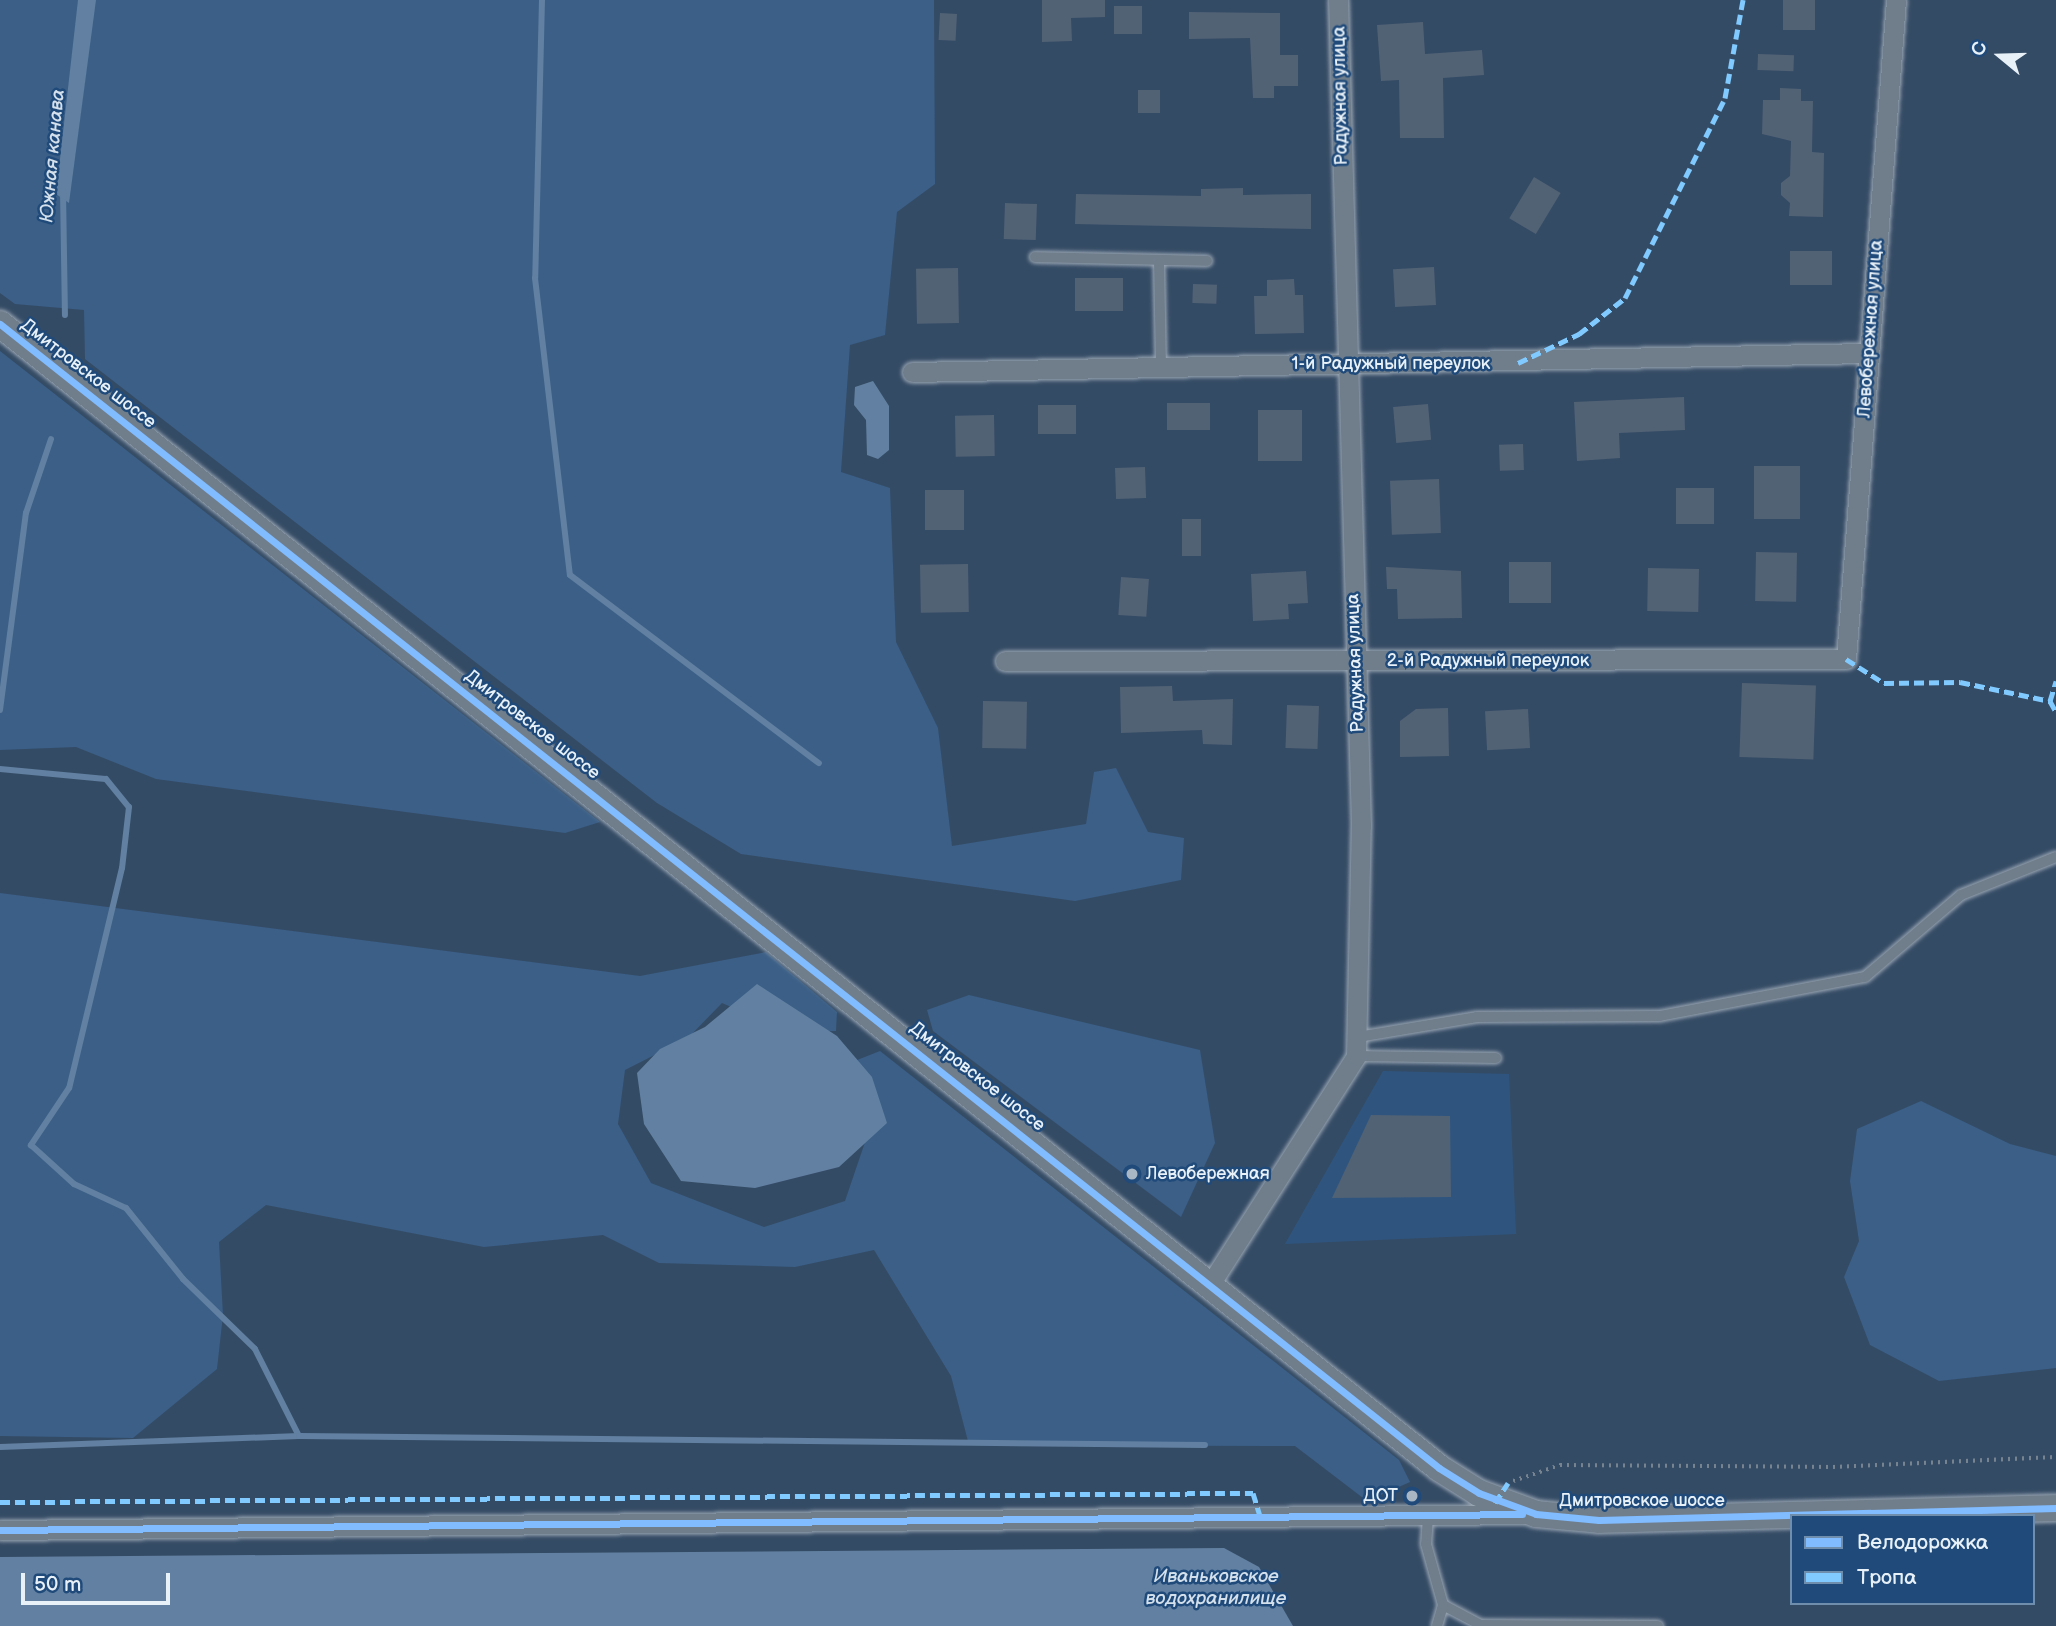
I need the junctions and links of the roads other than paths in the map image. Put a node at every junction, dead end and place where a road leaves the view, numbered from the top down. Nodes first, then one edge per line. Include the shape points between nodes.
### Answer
1 (1338, 0) edge
2 (1896, 0) edge
3 (1035, 257) dead end
4 (1207, 261) dead end
5 (1159, 262) junction
6 (0, 324) edge
7 (1869, 353) junction
8 (1346, 364) junction
9 (1161, 366) junction
10 (912, 372) dead end
11 (1846, 659) joint
12 (1005, 661) dead end
13 (1356, 662) junction
14 (2056, 857) edge
15 (1357, 1047) junction
16 (1496, 1058) dead end
17 (1211, 1283) junction
18 (2056, 1508) edge
19 (1536, 1514) junction
20 (1828, 1514) edge
21 (1790, 1515) edge
22 (1427, 1517) junction
23 (0, 1530) edge
24 (1443, 1605) junction
25 (1437, 1626) edge
26 (1658, 1626) edge

1 - 8 street, Радужная улица
2 - 7 street, Левобережная улица
3 - 5 lane
4 - 5 lane
5 - 9 lane
6 - 17 street, Дмитровское шоссе
7 - 8 street, 1-й Радужный переулок
7 - 11 street, Левобережная улица
8 - 9 street, 1-й Радужный переулок
8 - 13 street, Радужная улица
9 - 10 street, 1-й Радужный переулок
11 - 13 street, 2-й Радужный переулок
12 - 13 street, 2-й Радужный переулок
13 - 15 street, Радужная улица via 1362,981
14 - 15 lane via 1961,895 1866,976 1660,1016 1477,1017
15 - 16 lane
15 - 17 street, Радужная улица
17 - 19 street, Дмитровское шоссе via 1439,1468 1479,1493
18 - 20 street, Дмитровское шоссе
19 - 21 street, Дмитровское шоссе via 1599,1520
19 - 22 street
22 - 23 street
22 - 24 lane via 1426,1544
24 - 25 lane
24 - 26 lane via 1481,1625

